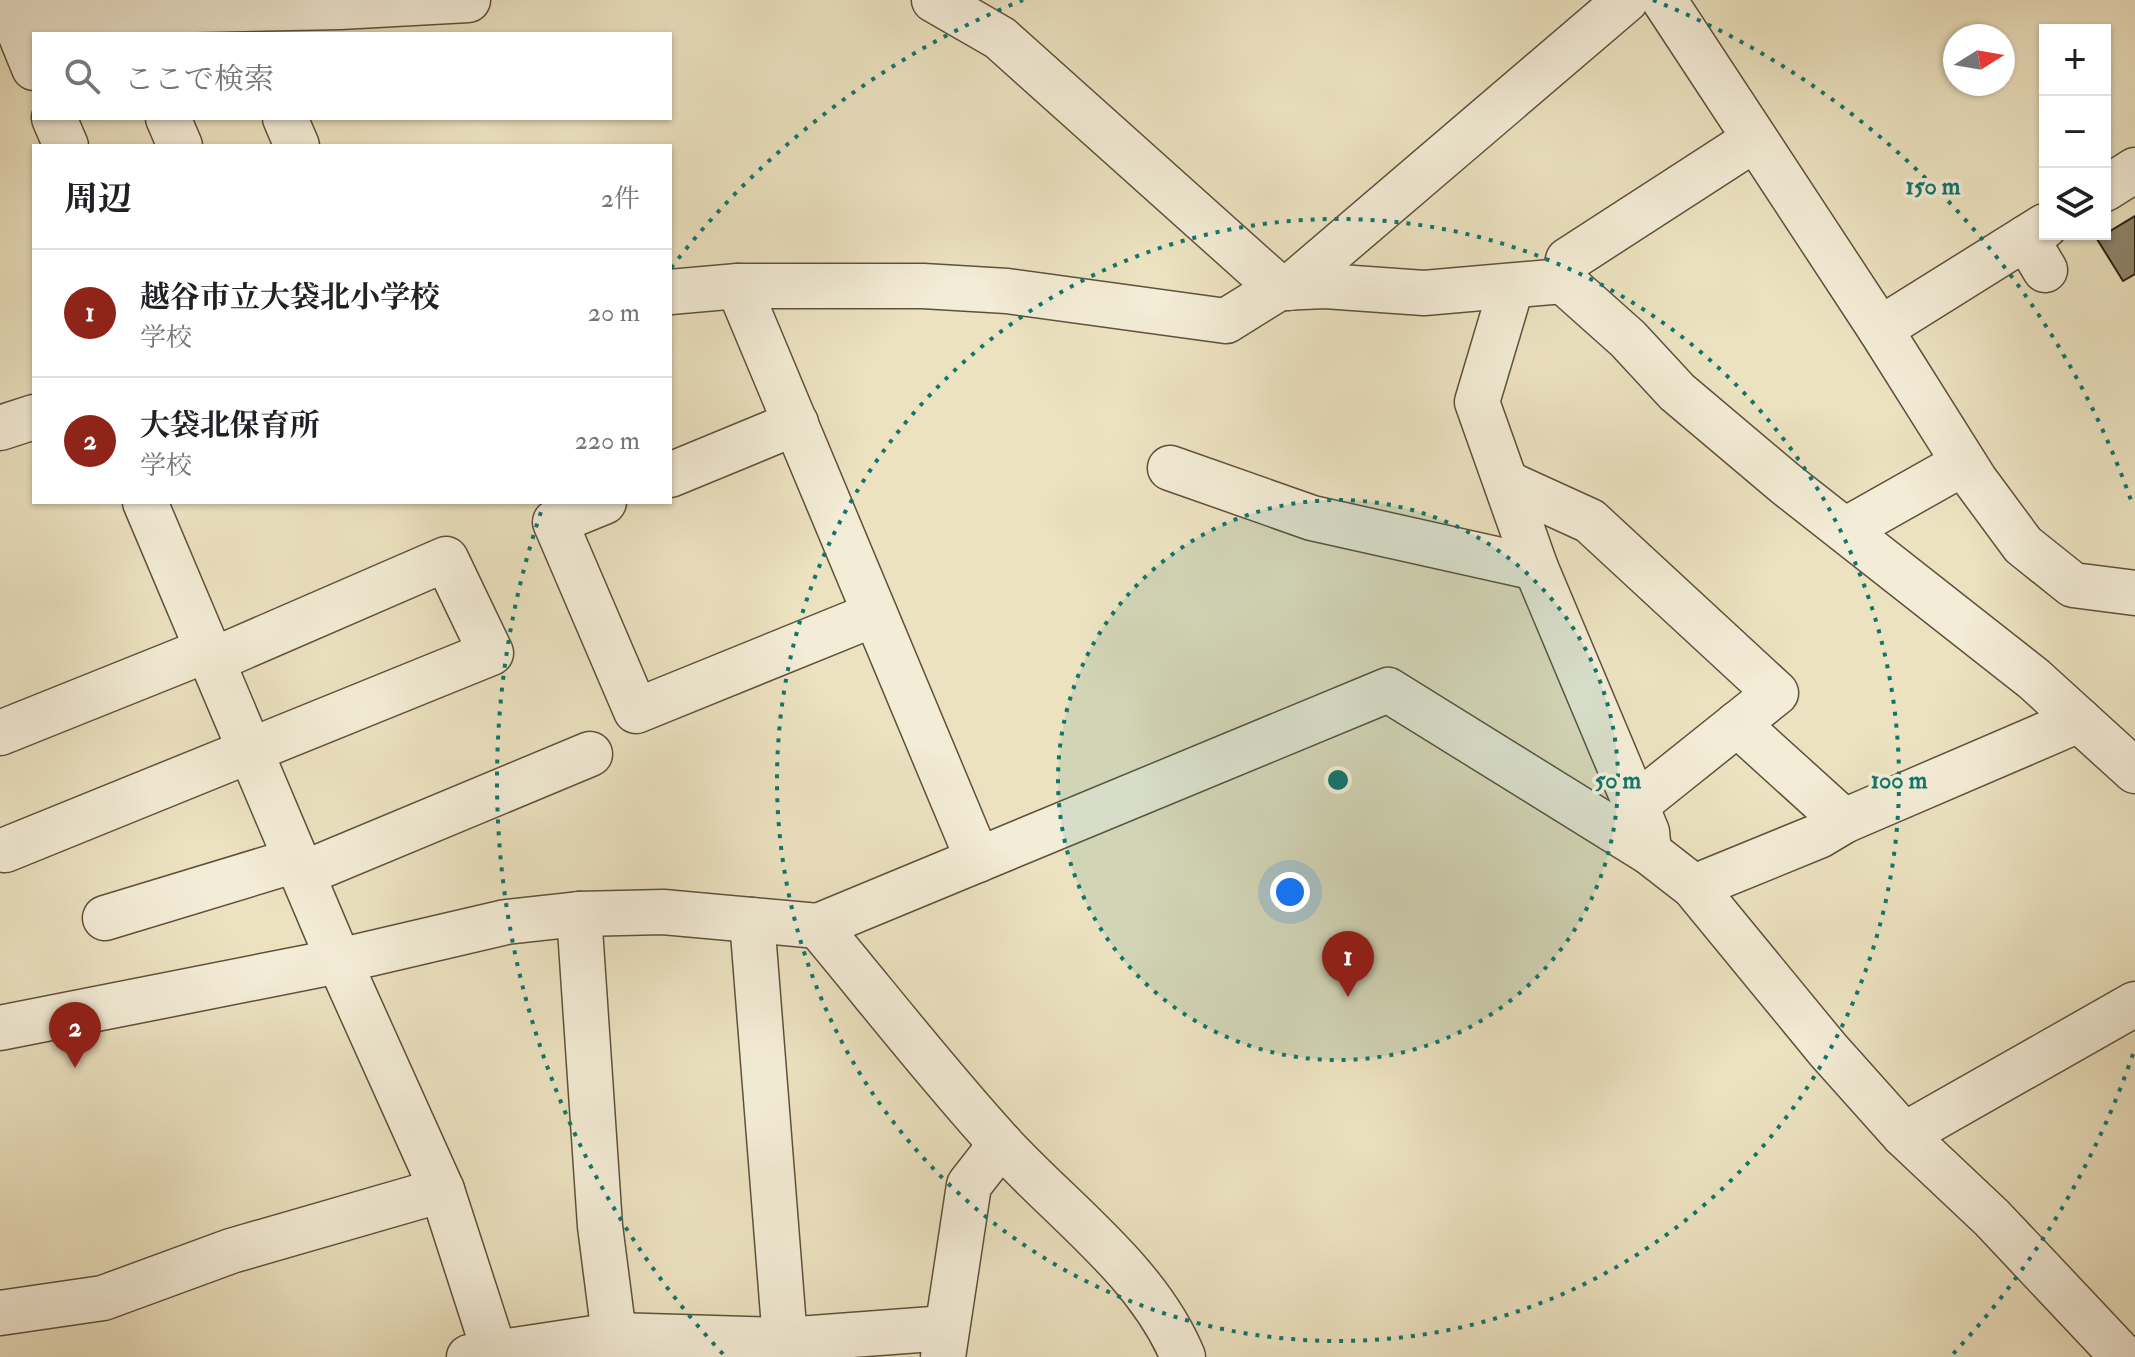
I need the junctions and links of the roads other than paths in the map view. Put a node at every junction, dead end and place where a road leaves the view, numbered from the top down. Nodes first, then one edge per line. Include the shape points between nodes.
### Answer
1 (468, 0) edge
2 (934, 0) edge
3 (1626, 0) edge
4 (1664, 0) edge
5 (20, 10) edge
6 (235, 12) edge
7 (128, 22) edge
8 (32, 60) edge
9 (55, 120) edge
10 (169, 120) edge
11 (286, 120) edge
12 (1755, 139) junction
13 (65, 144) edge
14 (179, 144) edge
15 (296, 144) edge
16 (2135, 170) edge
17 (2111, 185) edge
18 (2039, 245) edge
19 (1563, 281) junction
20 (738, 286) junction
21 (1284, 288) junction
22 (1511, 288) junction
23 (672, 292) edge
24 (1880, 329) junction
25 (32, 418) edge
26 (796, 423) junction
27 (0, 428) edge
28 (1964, 463) junction
29 (1170, 468) dead end
30 (672, 474) edge
31 (1509, 484) junction
32 (146, 504) edge
33 (599, 504) edge
34 (1845, 530) junction
35 (1536, 568) junction
36 (2135, 593) edge
37 (875, 614) junction
38 (209, 655) junction
39 (2079, 720) junction
40 (1737, 724) junction
41 (0, 733) edge
42 (250, 753) junction
43 (590, 754) dead end
44 (2135, 771) edge
45 (1636, 805) junction
46 (1844, 821) junction
47 (5, 850) dead end
48 (1649, 852) junction
49 (978, 860) junction
50 (299, 867) junction
51 (1694, 887) junction
52 (579, 914) junction
53 (105, 918) dead end
54 (752, 920) junction
55 (818, 926) junction
56 (339, 961) junction
57 (2135, 1004) edge
58 (0, 1028) edge
59 (1904, 1135) junction
60 (1001, 1144) junction
61 (442, 1190) junction
62 (0, 1313) edge
63 (614, 1335) junction
64 (785, 1340) junction
65 (944, 1342) edge
66 (487, 1356) edge
67 (1183, 1357) edge
68 (2123, 1357) edge

1 - 6 street
2 - 21 street via 1000,38
3 - 21 street
4 - 12 street
5 - 7 street
5 - 8 street
6 - 7 street
9 - 13 street
10 - 14 street
11 - 15 street
12 - 19 street via 1568,260
12 - 24 street
16 - 17 street
18 - 24 street
19 - 22 street
19 - 34 street via 1677,392
20 - 21 street via 1007,291 1226,321
20 - 23 street
20 - 26 street
21 - 22 street via 1424,293
22 - 31 street via 1477,402
24 - 28 street
25 - 27 street
26 - 30 street
26 - 37 street
28 - 34 street
28 - 36 street via 2023,545 2073,585
29 - 35 street via 1312,518
31 - 35 street
31 - 40 street via 1590,521 1776,693
32 - 38 street
33 - 37 street via 555,522 636,711
34 - 39 street
35 - 45 street
37 - 49 street
38 - 41 street
38 - 42 street
38 - 42 street via 446,559 491,653
39 - 44 street
39 - 46 street
40 - 45 street
40 - 46 street
42 - 47 street
42 - 50 street
43 - 50 street
45 - 48 street
46 - 51 street
48 - 49 street via 1388,690
48 - 51 street
49 - 55 street
50 - 53 street
50 - 56 street
51 - 59 street
52 - 54 street via 663,912
52 - 56 street via 506,922
52 - 63 street via 600,1226
54 - 55 street
54 - 64 street
55 - 60 street
56 - 58 street
56 - 61 street
57 - 59 street
59 - 68 street via 1992,1218
60 - 65 street via 969,1185
60 - 67 street via 1137,1283 1169,1324
61 - 62 street via 231,1251 103,1298
61 - 66 street
63 - 64 street
63 - 66 street
64 - 65 street

